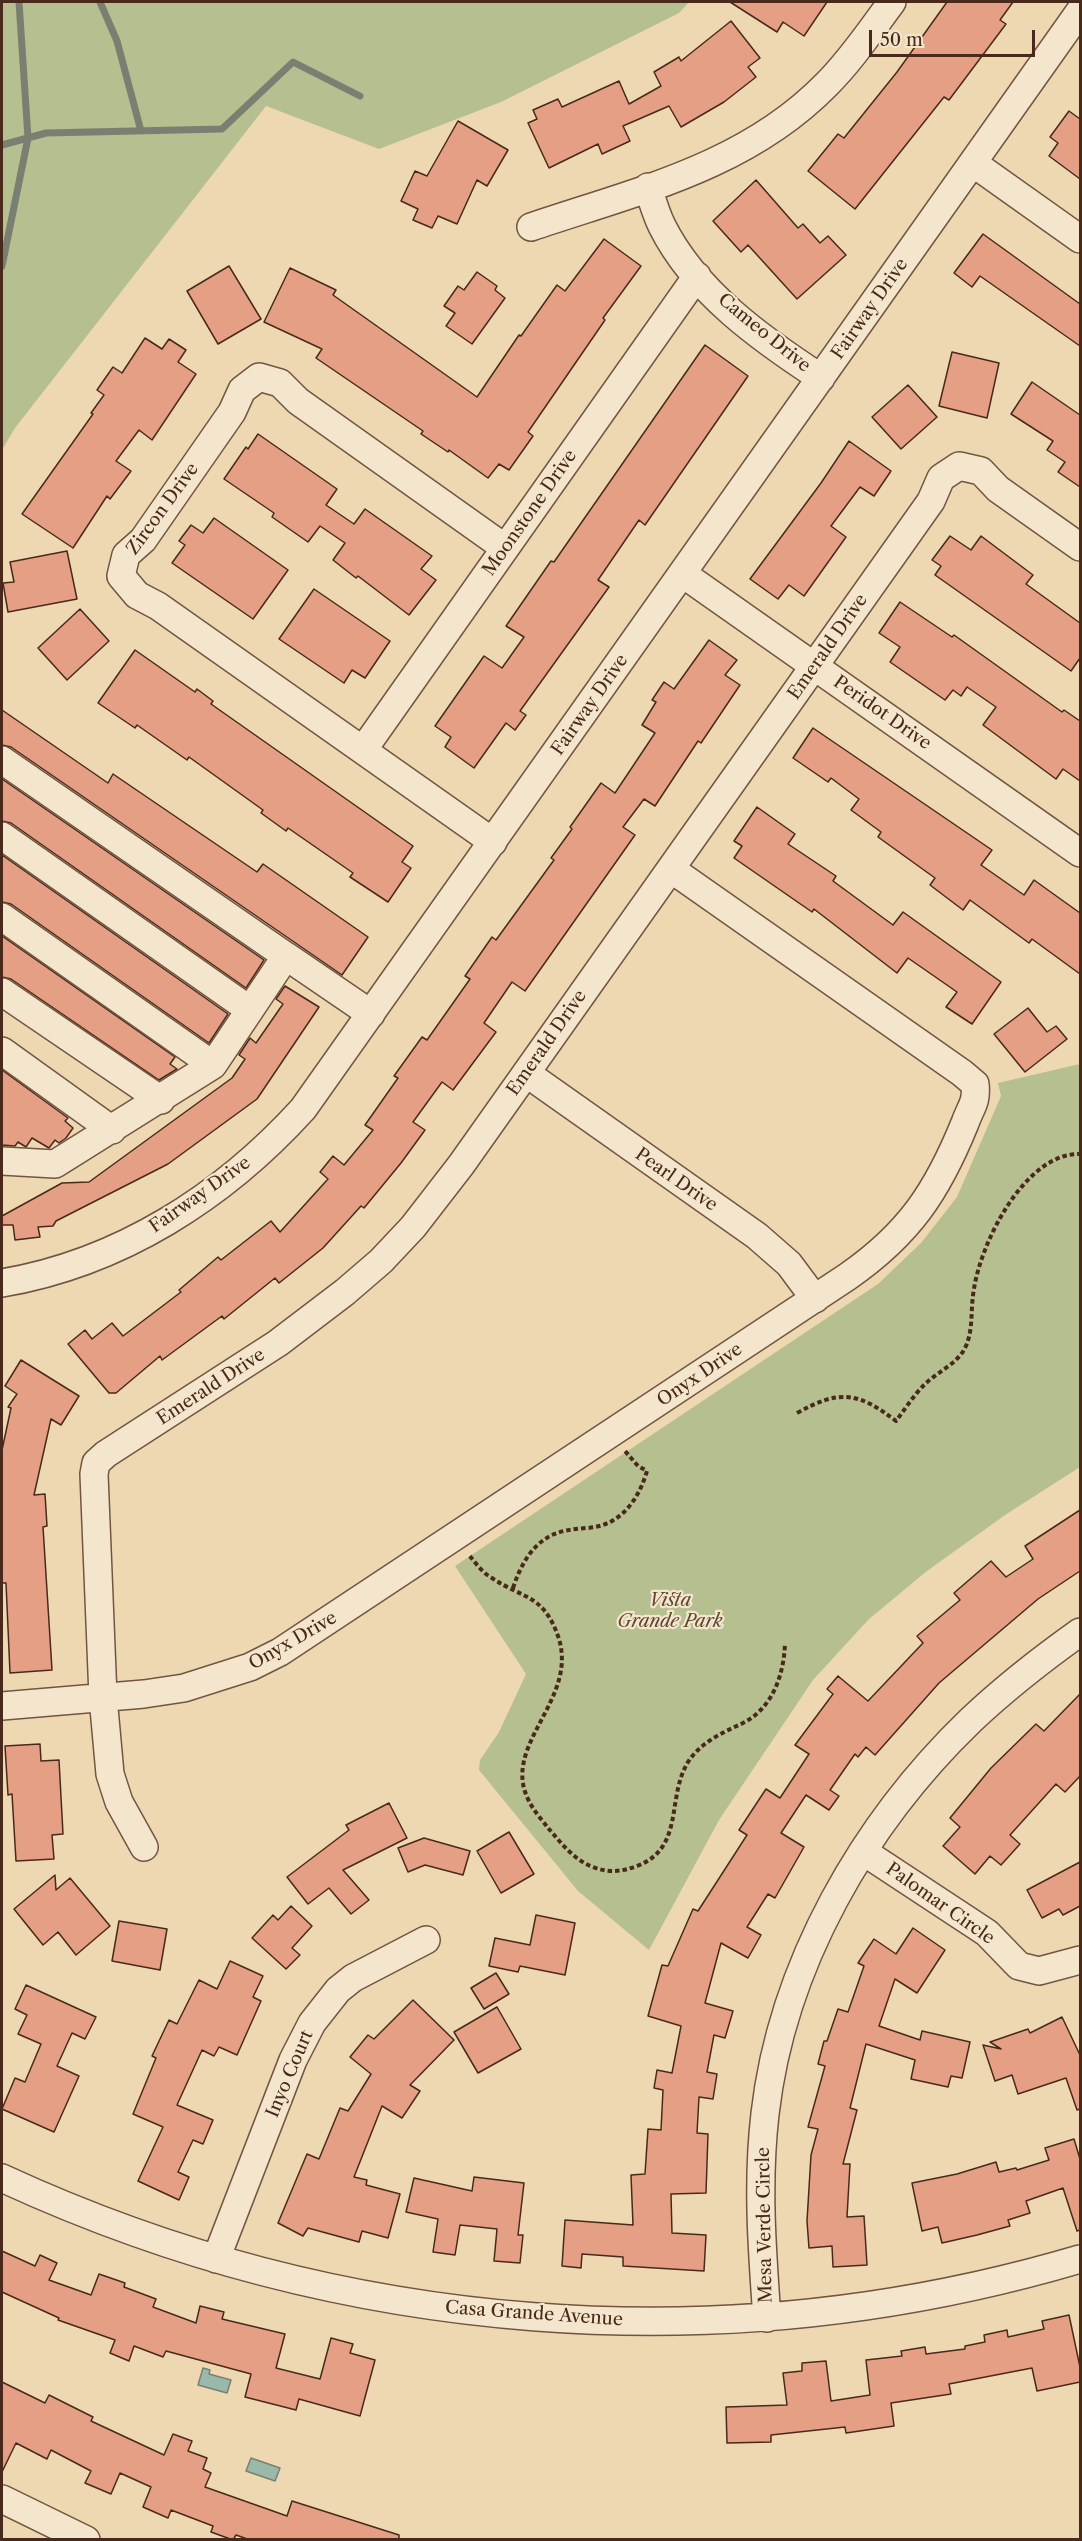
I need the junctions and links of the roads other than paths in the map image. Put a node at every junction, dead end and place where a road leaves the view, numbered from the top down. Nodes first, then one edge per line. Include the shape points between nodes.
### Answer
1 (892, 2) edge
2 (1080, 11) edge
3 (973, 163) junction
4 (648, 187) junction
5 (531, 227) dead end
6 (1080, 239) edge
7 (697, 276) junction
8 (821, 378) junction
9 (505, 548) junction
10 (1080, 548) edge
11 (683, 574) junction
12 (814, 666) junction
13 (363, 750) junction
14 (2, 760) edge
15 (2, 836) edge
16 (493, 842) junction
17 (1080, 853) edge
18 (670, 869) junction
19 (2, 917) edge
20 (286, 956) junction
21 (2, 992) edge
22 (250, 1010) junction
23 (371, 1014) junction
24 (2, 1051) edge
25 (213, 1065) junction
26 (526, 1073) junction
27 (161, 1100) junction
28 (112, 1130) junction
29 (2, 1161) edge
30 (2, 1283) edge
31 (815, 1299) junction
32 (1080, 1632) edge
33 (103, 1697) junction
34 (2, 1706) edge
35 (144, 1847) dead end
36 (864, 1852) junction
37 (426, 1940) dead end
38 (1080, 1960) edge
39 (2, 2178) edge
40 (216, 2259) junction
41 (1080, 2259) edge
42 (767, 2318) junction
43 (2, 2499) edge
44 (86, 2540) edge

1 - 4 street via 845,64 785,121 724,159
2 - 3 street, Fairway Drive
3 - 6 street
3 - 8 street, Fairway Drive
4 - 5 street
4 - 7 street, Cameo Drive via 661,225 677,253
7 - 8 street, Cameo Drive via 728,309
7 - 9 street, Moonstone Drive
8 - 11 street, Fairway Drive
9 - 13 street, Moonstone Drive
9 - 13 street, Zircon Drive via 298,401 280,383 259,377 243,390 232,412 142,540 126,555 121,576 137,595
10 - 12 street, Emerald Drive via 998,489 981,471 959,466 941,478 931,501
11 - 12 street, Peridot Drive
11 - 16 street, Fairway Drive
12 - 17 street, Peridot Drive
12 - 18 street, Emerald Drive
13 - 16 street, Zircon Drive
14 - 20 street
15 - 22 street
16 - 23 street, Fairway Drive
18 - 26 street, Emerald Drive
18 - 31 street, Onyx Drive via 975,1084 977,1098 955,1149 909,1224 870,1262
19 - 25 street
20 - 22 street
20 - 23 street
21 - 27 street
22 - 25 street
23 - 30 street, Fairway Drive via 303,1109 272,1142 220,1186 143,1236 102,1255
24 - 28 street
25 - 27 street
26 - 31 street, Pearl Drive via 757,1236 789,1264
26 - 33 street, Emerald Drive via 437,1197 381,1261 278,1343 96,1463
27 - 28 street
28 - 29 street via 55,1164
31 - 33 street, Onyx Drive via 280,1652 250,1667 184,1688
32 - 36 street, Mesa Verde Circle via 971,1721 892,1810
33 - 34 street, Onyx Drive
33 - 35 street via 110,1774 118,1802
36 - 38 street, Palomar Circle via 987,1933 1019,1966 1039,1971
36 - 42 street, Mesa Verde Circle via 834,1900 806,1958 776,2053 765,2112 760,2172
37 - 40 street, Inyo Court via 353,1978 338,1990 312,2023 293,2060
39 - 40 street, Casa Grande Avenue via 91,2217
40 - 42 street, Casa Grande Avenue via 355,2294 490,2313 586,2321
41 - 42 street, Casa Grande Avenue via 941,2294
43 - 44 street

